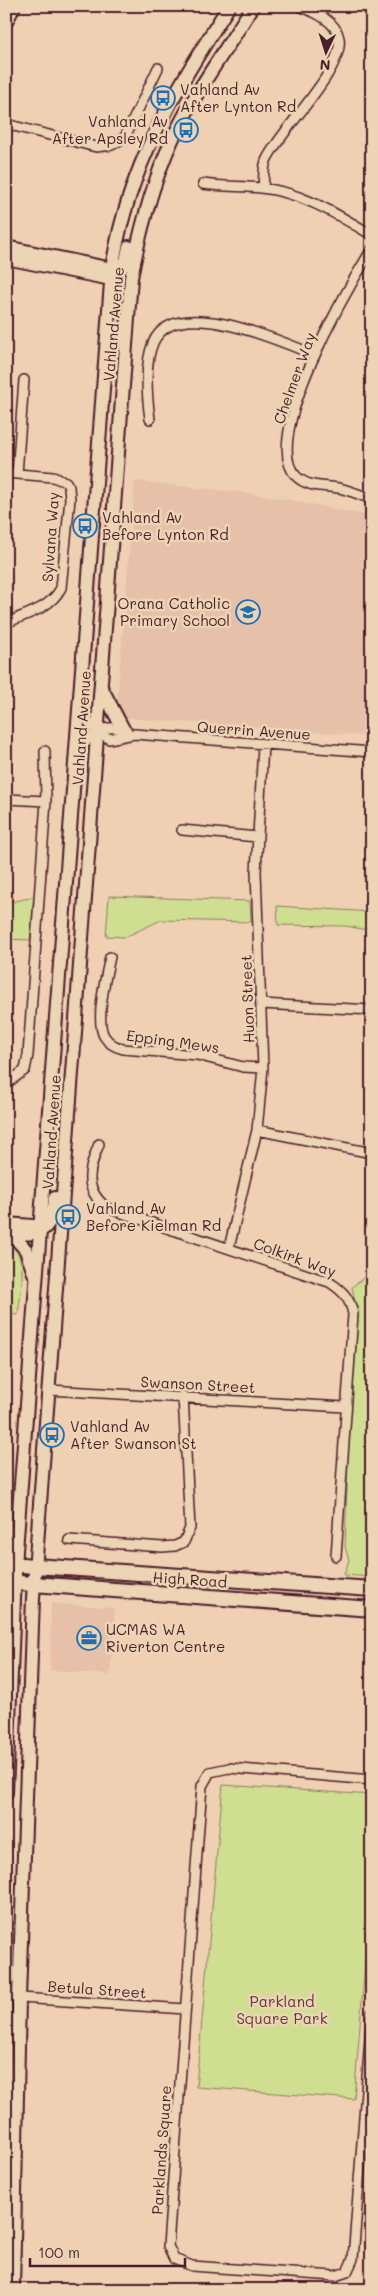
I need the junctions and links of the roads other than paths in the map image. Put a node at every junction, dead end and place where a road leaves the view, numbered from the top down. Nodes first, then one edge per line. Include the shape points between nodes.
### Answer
1 (14, 6) edge
2 (229, 6) edge
3 (253, 6) edge
4 (299, 6) edge
5 (6, 22) edge
6 (158, 68) dead end
7 (6, 124) edge
8 (203, 184) dead end
9 (263, 188) junction
10 (148, 203) junction
11 (372, 235) edge
12 (6, 247) edge
13 (372, 249) edge
14 (6, 258) edge
15 (113, 274) junction
16 (129, 313) junction
17 (315, 355) junction
18 (24, 380) dead end
19 (150, 419) dead end
20 (6, 473) edge
21 (17, 474) junction
22 (372, 500) edge
23 (6, 622) edge
24 (100, 688) junction
25 (79, 705) junction
26 (97, 731) junction
27 (129, 732) junction
28 (262, 745) junction
29 (45, 751) dead end
30 (372, 752) edge
31 (75, 758) junction
32 (6, 799) edge
33 (46, 801) junction
34 (182, 830) dead end
35 (256, 837) junction
36 (110, 957) dead end
37 (261, 1004) junction
38 (372, 1010) edge
39 (263, 1068) junction
40 (6, 1084) edge
41 (257, 1130) junction
42 (99, 1144) dead end
43 (372, 1153) edge
44 (64, 1183) junction
45 (7, 1229) edge
46 (35, 1231) junction
47 (229, 1248) junction
48 (59, 1262) junction
49 (36, 1280) junction
50 (49, 1390) junction
51 (183, 1396) junction
52 (345, 1408) junction
53 (69, 1540) dead end
54 (336, 1556) dead end
55 (11, 1564) edge
56 (36, 1565) junction
57 (10, 1583) edge
58 (34, 1584) junction
59 (372, 1590) edge
60 (372, 1609) edge
61 (372, 1780) edge
62 (6, 1793) edge
63 (13, 1998) edge
64 (186, 2009) junction
65 (372, 2013) edge
66 (368, 2128) edge
67 (11, 2164) edge
68 (13, 2290) edge

1 - 5 main road
2 - 15 main road, Vahland Avenue via 191,64 153,133 124,208
3 - 10 main road, Vahland Avenue via 183,118
4 - 9 street via 315,12 331,24 339,38 336,61 266,162
6 - 7 street via 125,137 112,145 96,147
8 - 9 street
9 - 11 street via 314,203
10 - 15 main road via 139,210 126,261
10 - 16 main road, Vahland Avenue via 131,278
12 - 15 main road
13 - 17 street, Chelmer Way via 341,299
14 - 15 main road
15 - 16 main road
15 - 25 main road, Vahland Avenue
16 - 24 main road, Vahland Avenue
17 - 19 street via 240,328 190,320 172,324 158,335 150,354
17 - 22 street, Chelmer Way via 290,424 286,447 289,467 306,483 342,489
18 - 21 street
20 - 21 street, Sylvana Way
21 - 23 street, Sylvana Way via 60,479 69,487 70,499 61,588 43,607
24 - 26 main road, Vahland Avenue
24 - 27 main road
25 - 26 street
25 - 31 main road, Vahland Avenue
26 - 27 street, Querrin Avenue via 109,739
26 - 31 street via 83,744
26 - 44 main road, Vahland Avenue
27 - 28 street, Querrin Avenue
28 - 30 street, Querrin Avenue
28 - 35 street, Huon Street
29 - 33 street
31 - 46 main road, Vahland Avenue via 41,1214
32 - 33 street
33 - 40 street via 28,1055 25,1070
34 - 35 street
35 - 37 street, Huon Street
36 - 39 street, Epping Mews via 101,1027 112,1046 197,1055
37 - 38 street
37 - 39 street, Huon Street
39 - 41 street, Huon Street
41 - 43 street
41 - 47 street, Huon Street
42 - 47 street, Colkirk Way via 90,1182 97,1200 107,1208
44 - 46 main road via 55,1197 52,1220
44 - 48 main road, Vahland Avenue
45 - 46 main road
45 - 49 main road via 26,1250
46 - 48 main road via 48,1240
46 - 49 main road
47 - 52 street, Colkirk Way via 329,1282 342,1290 351,1303 353,1314
48 - 50 main road, Vahland Avenue
49 - 55 main road
50 - 51 street, Swanson Street
50 - 56 main road, Vahland Avenue
51 - 52 street, Swanson Street
51 - 53 street via 190,1528 184,1542 162,1547
52 - 54 street, Colkirk Way
55 - 56 main road, High Road
55 - 57 main road
56 - 58 main road, Vahland Avenue
56 - 59 main road, High Road
57 - 58 main road, High Road
57 - 62 main road
58 - 60 main road, High Road
58 - 63 main road, Vahland Avenue
61 - 64 street, Parklands Square via 229,1768 210,1772 202,1786
63 - 64 street, Betula Street
63 - 67 main road, Vahland Avenue
64 - 66 street, Parklands Square via 168,2246 174,2260 192,2266 335,2276 347,2272 353,2259
65 - 66 street, Parklands Square
67 - 68 main road, Vahland Avenue

